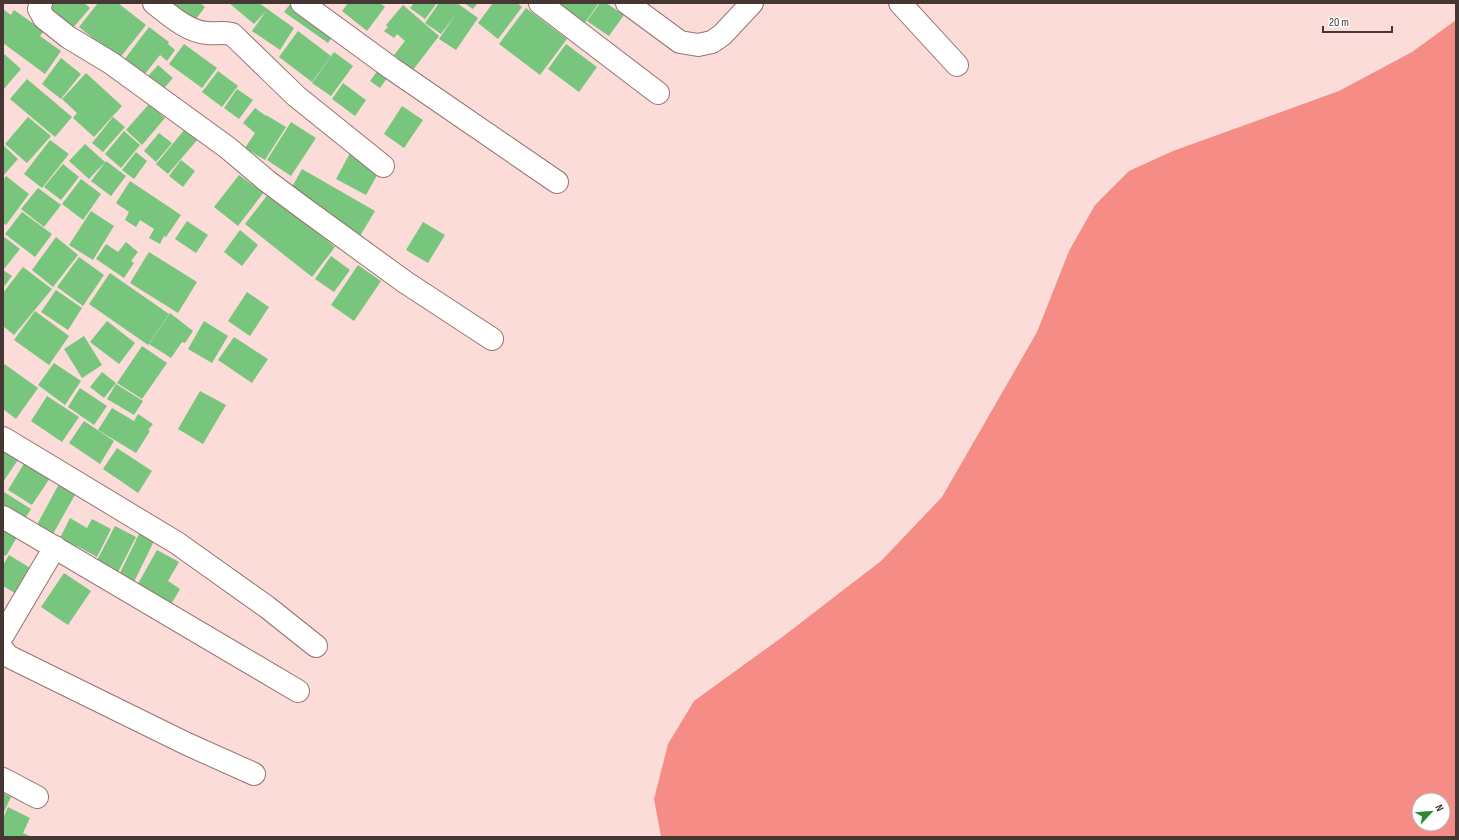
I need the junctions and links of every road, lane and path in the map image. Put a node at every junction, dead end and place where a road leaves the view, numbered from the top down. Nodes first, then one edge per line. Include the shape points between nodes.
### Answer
1 (41, 3) edge
2 (154, 3) edge
3 (302, 3) edge
4 (540, 3) edge
5 (628, 3) edge
6 (752, 3) edge
7 (900, 3) edge
8 (957, 65) dead end
9 (658, 93) dead end
10 (383, 166) dead end
11 (557, 182) dead end
12 (492, 339) dead end
13 (3, 438) edge
14 (3, 517) edge
15 (55, 547) junction
16 (3, 635) edge
17 (316, 646) dead end
18 (3, 650) edge
19 (298, 690) dead end
20 (254, 774) dead end
21 (3, 779) edge
22 (37, 797) dead end

1 - 12 street via 39,9 44,18 68,37 111,62 405,282
2 - 10 street via 189,28 207,34 232,34 296,96
3 - 11 street via 391,68
4 - 9 street
5 - 6 street via 680,42 698,45 712,42 722,35
7 - 8 street
13 - 17 street via 177,543 267,607
14 - 15 street
15 - 16 street
15 - 19 street
18 - 20 street via 18,661
21 - 22 street

